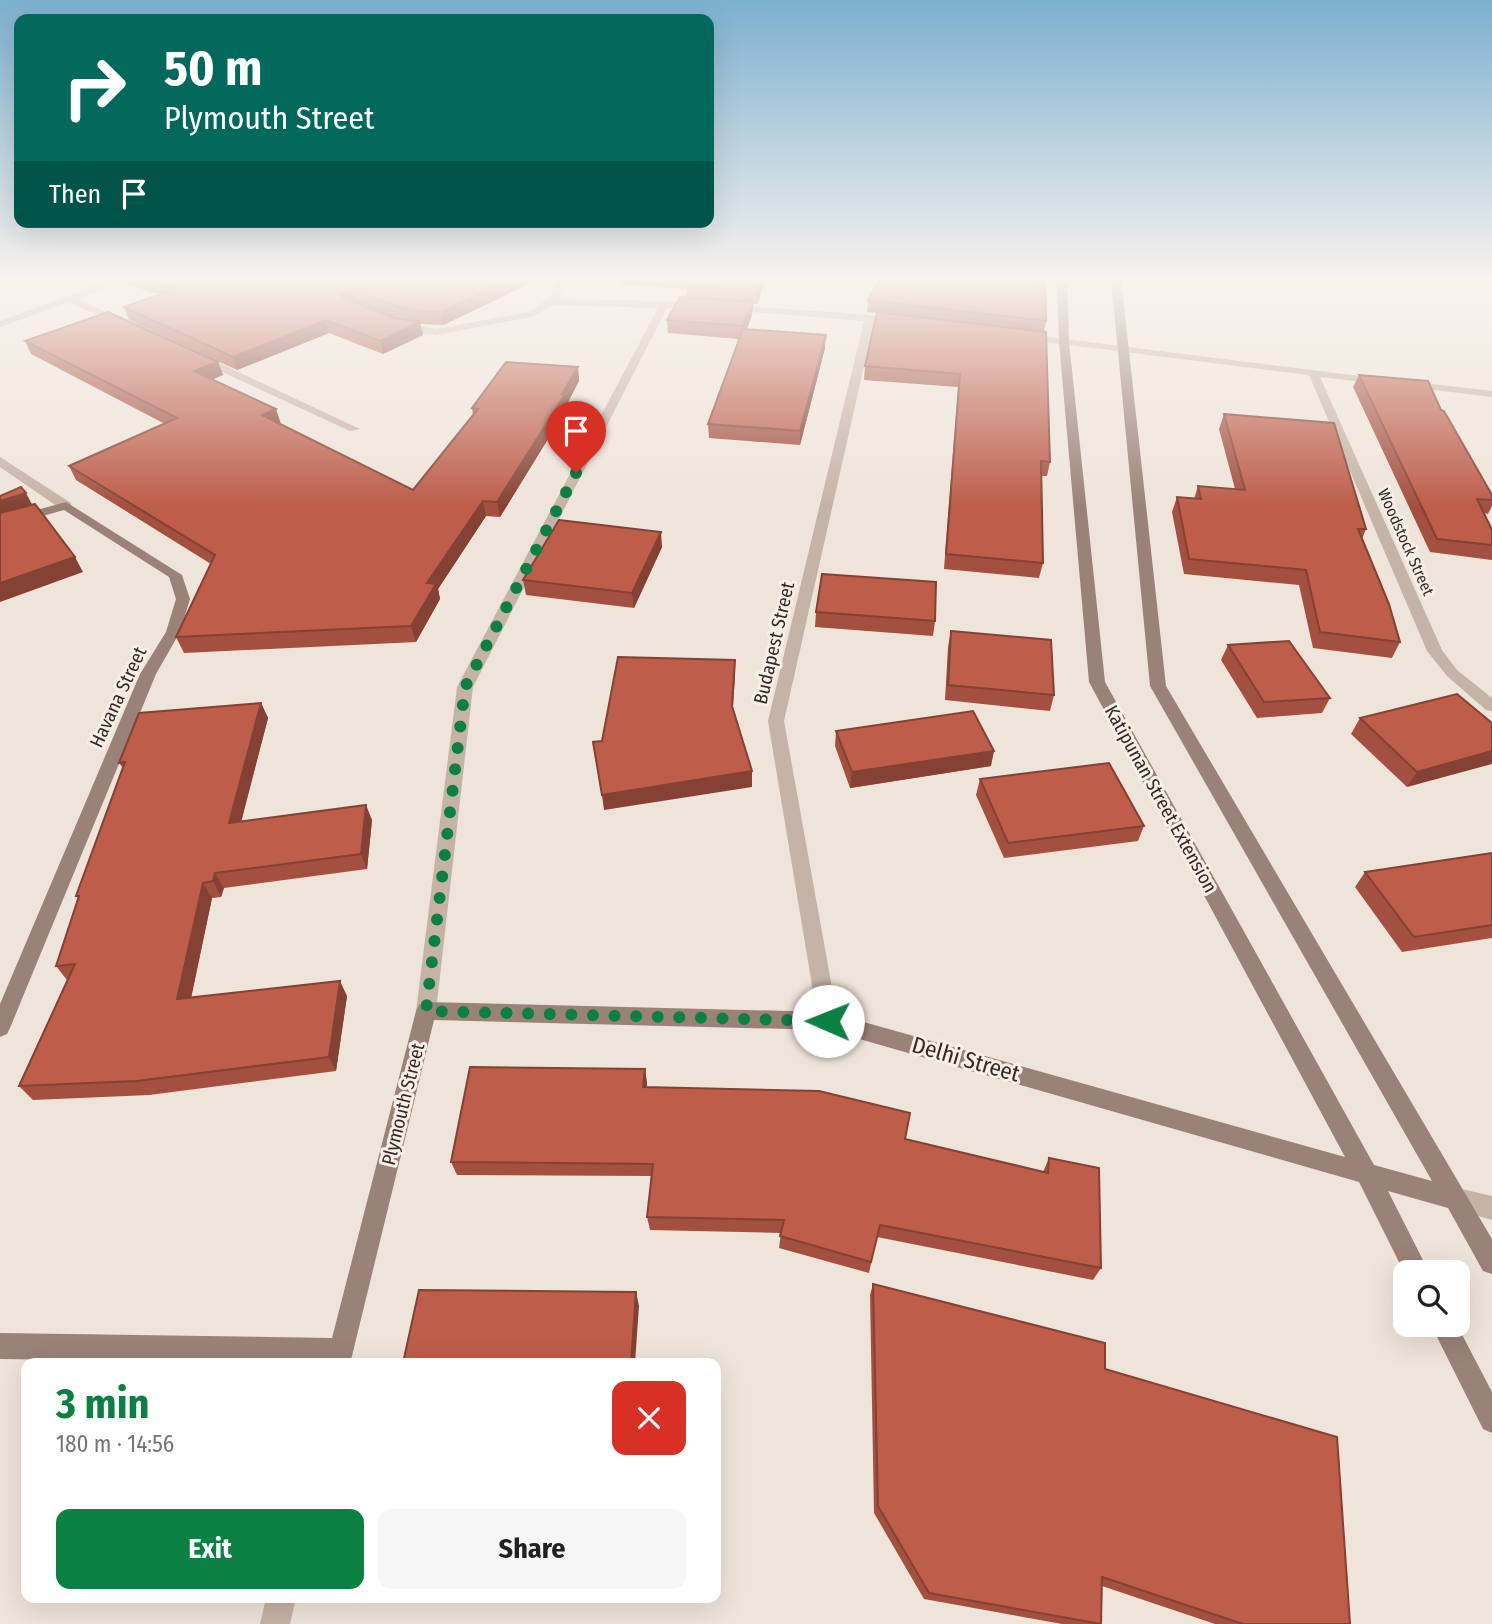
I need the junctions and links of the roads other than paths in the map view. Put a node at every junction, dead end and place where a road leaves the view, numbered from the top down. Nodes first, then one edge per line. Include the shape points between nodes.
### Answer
1 (191, 355) edge
2 (638, 355) edge
3 (861, 355) edge
4 (1065, 355) edge
5 (1124, 355) edge
6 (1163, 355) edge
7 (1313, 373) junction
8 (1492, 394) edge
9 (354, 429) dead end
10 (0, 461) edge
11 (66, 506) junction
12 (0, 524) edge
13 (1492, 706) edge
14 (426, 1011) junction
15 (828, 1021) junction
16 (0, 1028) edge
17 (1366, 1172) junction
18 (1452, 1198) junction
19 (1492, 1208) edge
20 (1411, 1260) edge
21 (1492, 1262) edge
22 (1450, 1337) edge
23 (0, 1346) edge
24 (341, 1357) edge
25 (1492, 1420) edge
26 (280, 1603) edge
27 (275, 1624) edge

1 - 9 street
2 - 14 street, Plymouth Street via 465,687
3 - 15 street, Budapest Street via 776,721
4 - 17 street, Katipunan Street Extension via 1097,682
5 - 18 street via 1158,686
6 - 7 street
7 - 8 street
7 - 13 street, Woodstock Street via 1434,651 1451,673
10 - 11 street, Havana Street
11 - 12 street
11 - 16 street, Havana Street via 174,575 183,599 173,632 148,674
14 - 15 street, Delhi Street
14 - 24 street, Plymouth Street
15 - 17 street, Delhi Street
17 - 18 street, Delhi Street
17 - 20 street, Katipunan Street Extension
18 - 19 street, Delhi Street
18 - 21 street
22 - 25 street
23 - 24 street
26 - 27 street

